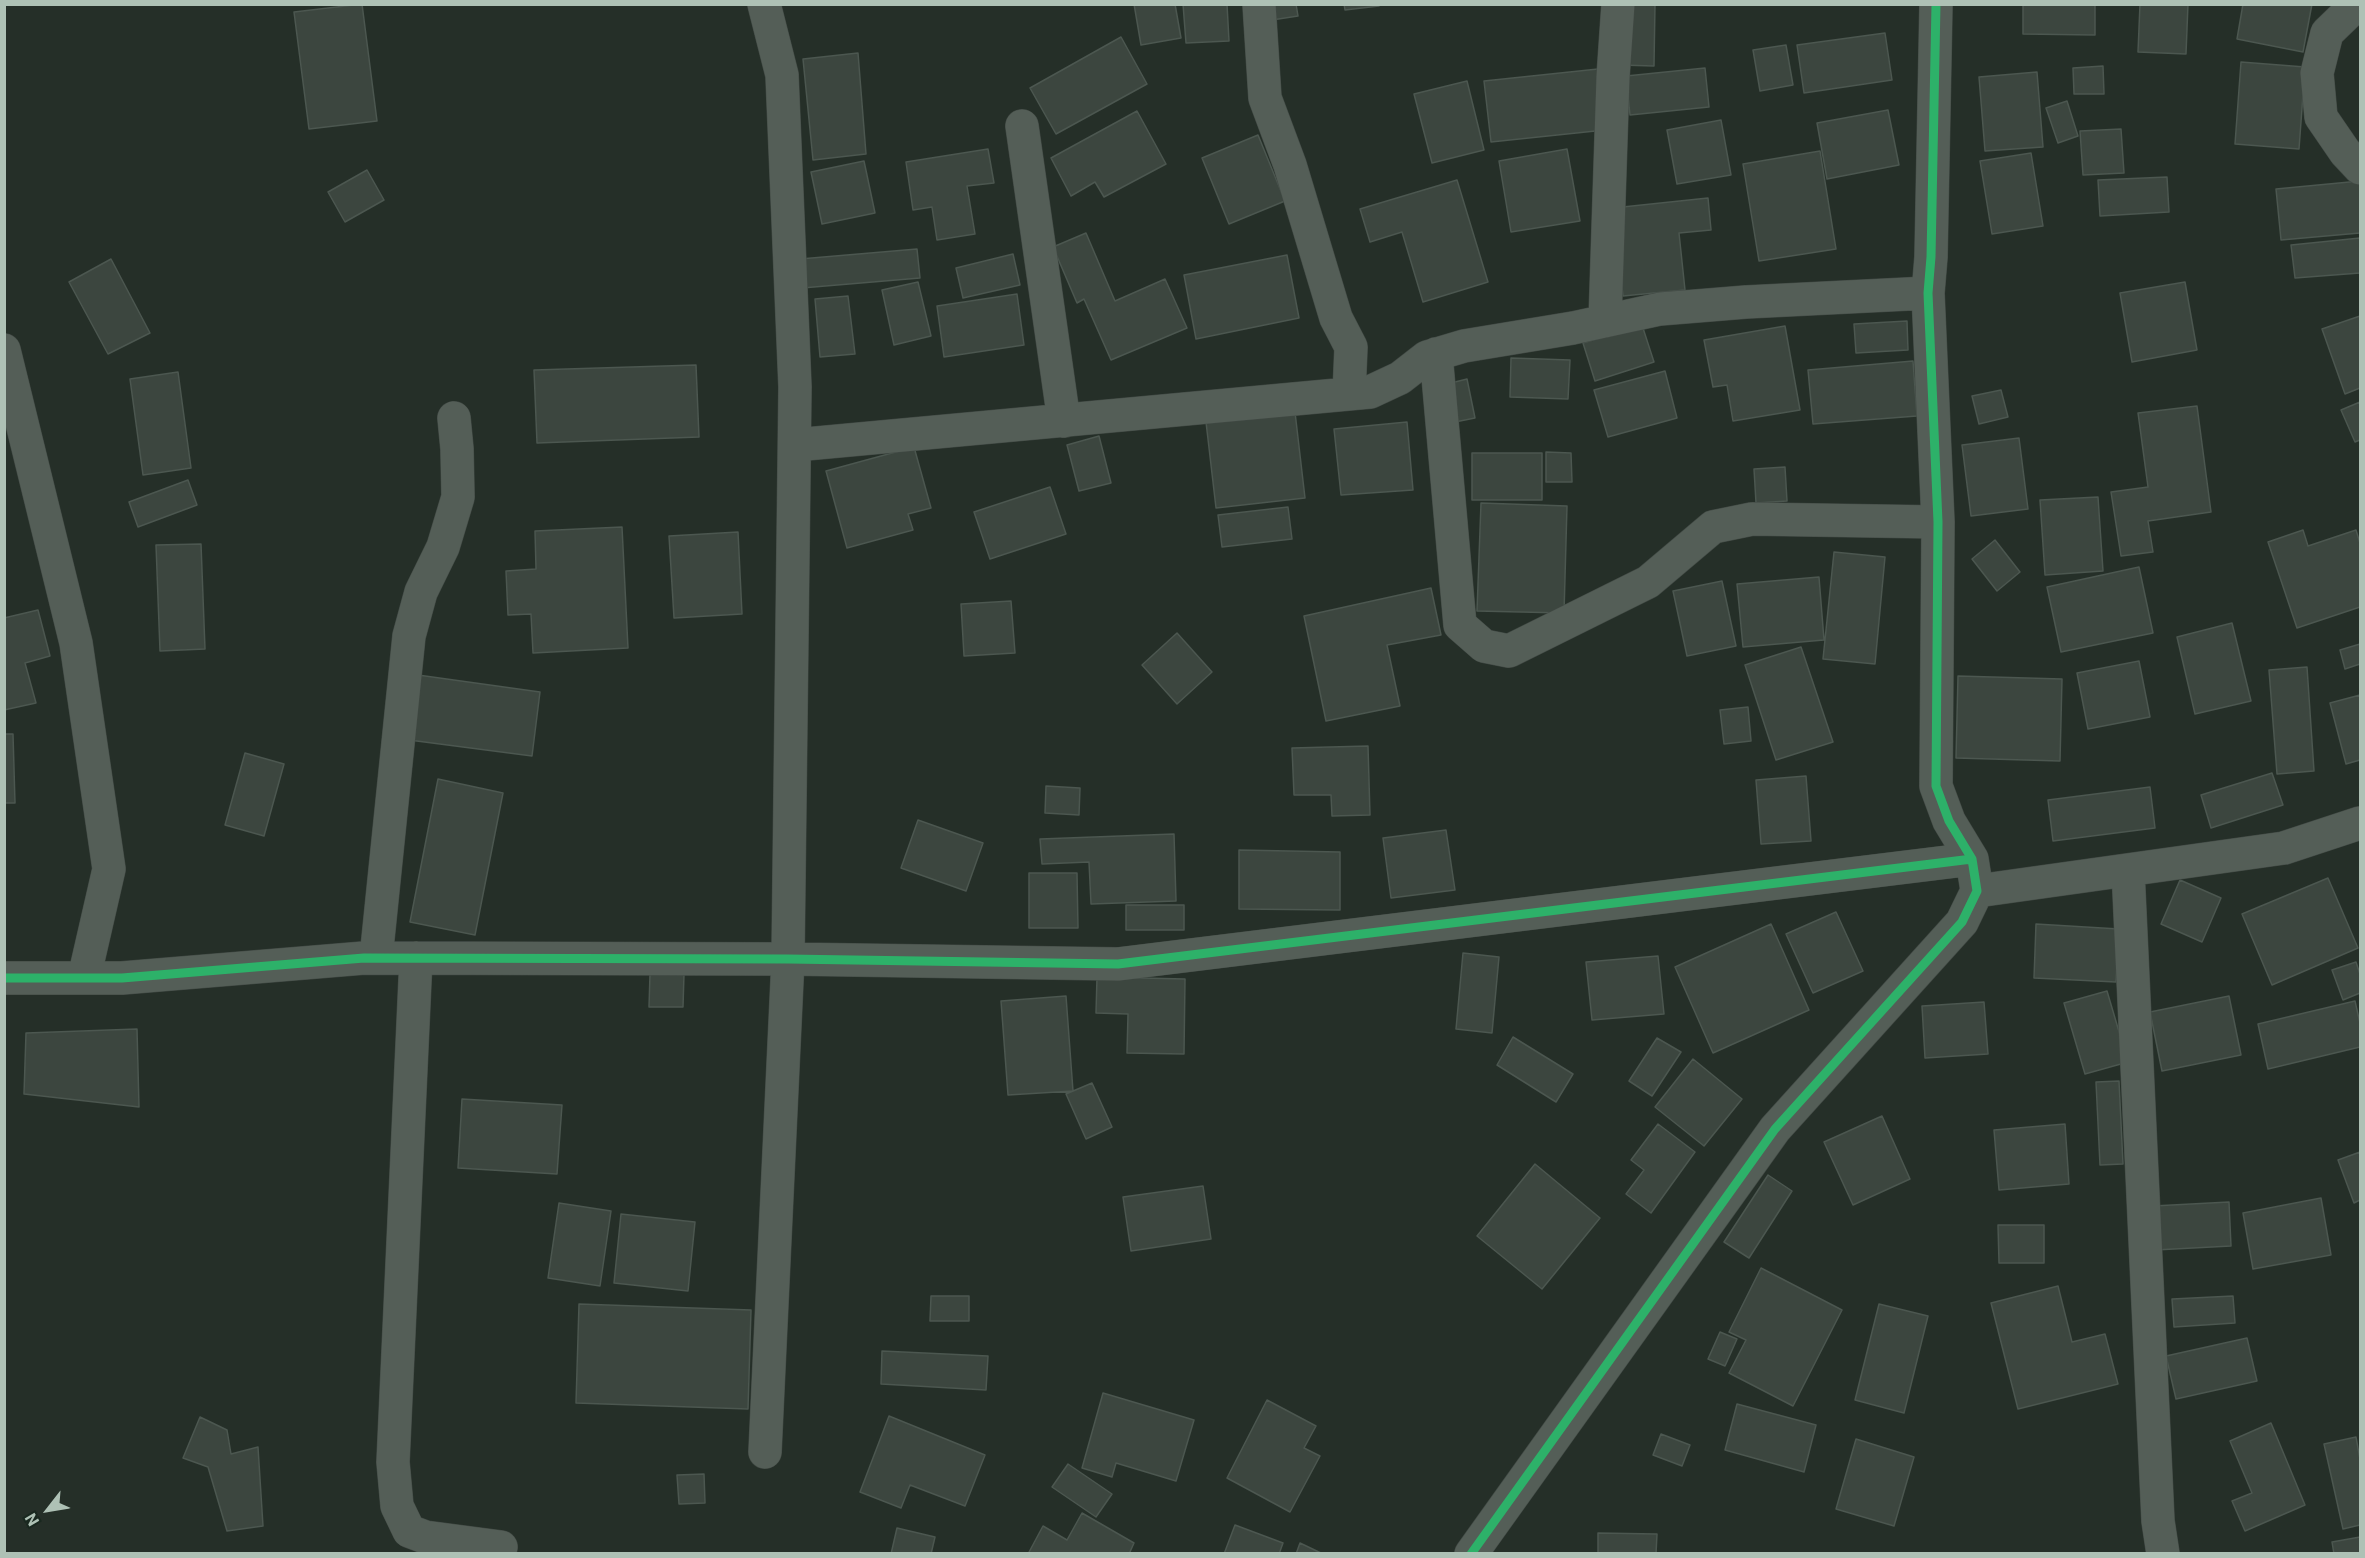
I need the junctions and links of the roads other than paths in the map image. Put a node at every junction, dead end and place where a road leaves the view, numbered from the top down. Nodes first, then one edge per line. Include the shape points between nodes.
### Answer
1 (764, 4) edge
2 (1259, 4) edge
3 (1618, 4) edge
4 (1936, 4) edge
5 (2357, 4) edge
6 (1022, 126) dead end
7 (2361, 168) edge
8 (1928, 293) junction
9 (1605, 321) junction
10 (4, 350) edge
11 (1436, 354) junction
12 (1349, 394) junction
13 (454, 418) dead end
14 (1064, 421) junction
15 (795, 445) junction
16 (1938, 522) junction
17 (2361, 823) edge
18 (1972, 859) junction
19 (2128, 870) junction
20 (1977, 891) junction
21 (376, 958) junction
22 (416, 958) junction
23 (788, 959) junction
24 (4, 978) edge
25 (84, 978) junction
26 (765, 1452) dead end
27 (501, 1547) dead end
28 (1471, 1554) edge
29 (2163, 1554) edge

1 - 15 street via 782,75
2 - 12 street via 1265,98 1290,165 1336,318 1351,347
3 - 9 street
4 - 8 street
5 - 7 street via 2327,33 2317,73 2321,117
6 - 14 street
8 - 9 street via 1660,309
8 - 16 street
9 - 11 street
10 - 25 street via 76,643 109,869
11 - 12 street via 1370,392
11 - 16 street via 1460,625 1484,646 1509,651 1648,582 1713,527 1752,519
12 - 14 street
13 - 21 street via 458,497 443,547 421,592 409,636
14 - 15 street
15 - 23 street
16 - 18 street via 1936,786 1949,822
17 - 19 street via 2284,848
18 - 20 street
18 - 23 street via 1118,964
19 - 20 street
19 - 29 street via 2158,1521
20 - 28 street via 1962,922 1775,1129
21 - 22 street
21 - 25 street
22 - 23 street
22 - 27 street via 393,1462 397,1506 409,1531 425,1537
23 - 26 street
24 - 25 street

